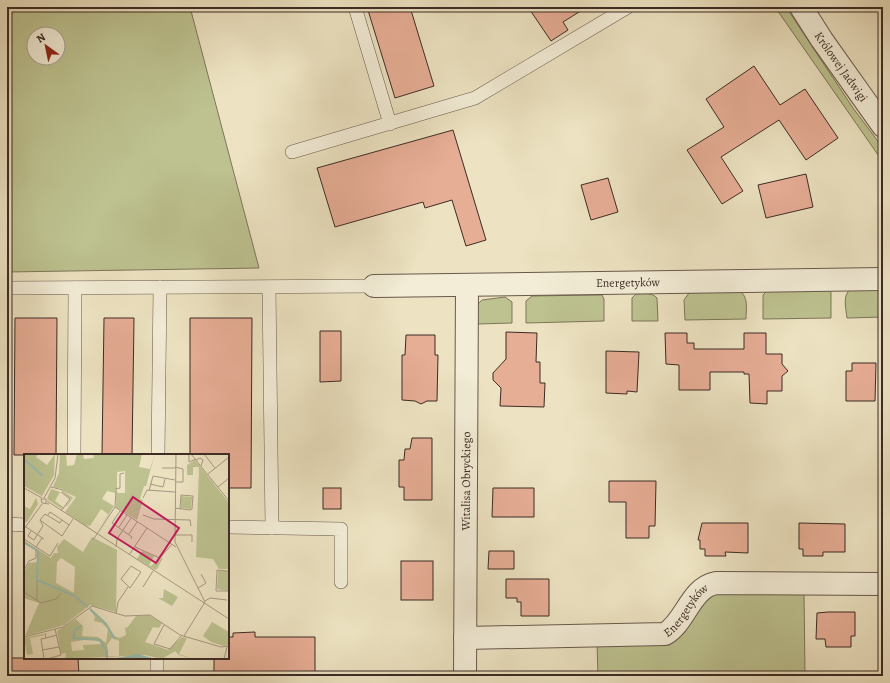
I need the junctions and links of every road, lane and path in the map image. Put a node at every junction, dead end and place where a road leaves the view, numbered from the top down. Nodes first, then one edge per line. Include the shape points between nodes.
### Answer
1 (354, 7) edge
2 (628, 7) edge
3 (802, 7) edge
4 (390, 124) junction
5 (883, 126) edge
6 (292, 152) dead end
7 (883, 279) edge
8 (374, 286) joint
9 (467, 286) junction
10 (160, 287) junction
11 (270, 287) junction
12 (7, 288) edge
13 (75, 288) junction
14 (74, 454) edge
15 (158, 454) edge
16 (7, 524) edge
17 (24, 525) edge
18 (229, 527) edge
19 (272, 528) junction
20 (341, 582) dead end
21 (883, 584) edge
22 (465, 638) junction
23 (157, 659) edge
24 (157, 676) edge
25 (465, 676) edge

1 - 4 lane
2 - 4 lane via 475,98
3 - 5 street, Królowej Jadwigi via 822,40
4 - 6 lane
7 - 9 street, Energetyków
8 - 9 street, Energetyków
8 - 11 lane
9 - 22 street, Witalisa Obryckiego
10 - 11 lane
10 - 13 lane
10 - 15 lane
11 - 19 lane
12 - 13 lane
13 - 14 lane
16 - 17 lane
18 - 19 lane
19 - 20 lane via 341,529
21 - 22 street, Energetyków via 708,584 700,590 673,630 666,634
22 - 25 street, Witalisa Obryckiego
23 - 24 lane

